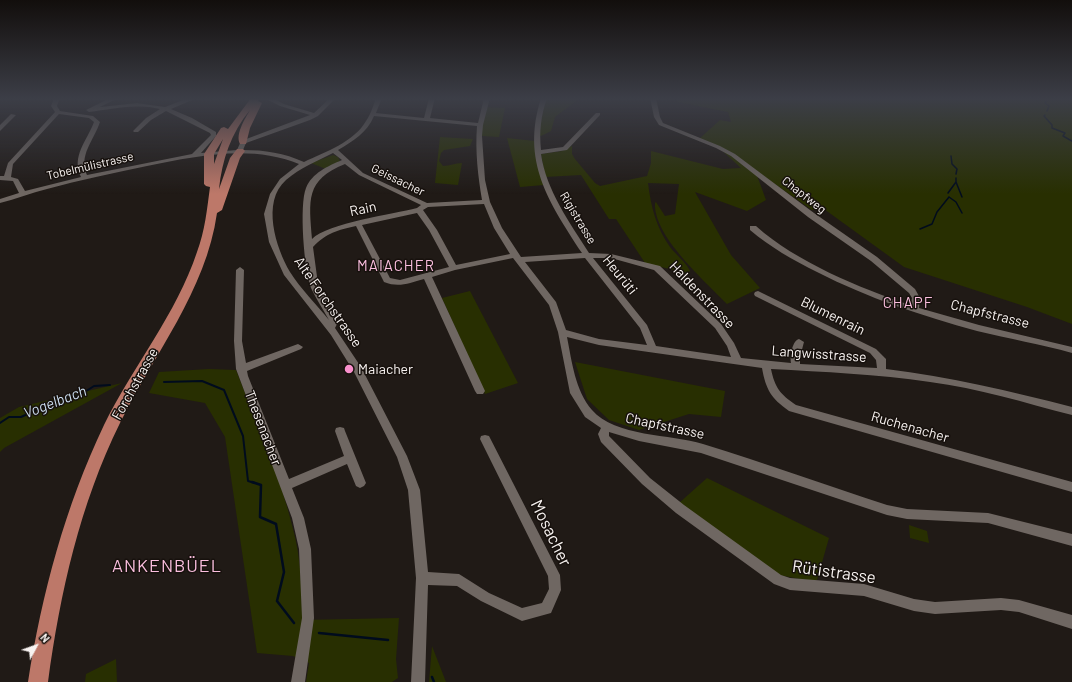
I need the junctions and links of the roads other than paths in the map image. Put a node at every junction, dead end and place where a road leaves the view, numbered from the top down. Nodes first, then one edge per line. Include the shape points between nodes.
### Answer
1 (42, 130) edge
2 (95, 130) edge
3 (209, 130) edge
4 (225, 130) edge
5 (232, 130) edge
6 (236, 130) edge
7 (245, 130) edge
8 (282, 130) edge
9 (363, 130) edge
10 (480, 130) edge
11 (537, 130) edge
12 (583, 130) edge
13 (673, 130) edge
14 (239, 148) junction
15 (334, 150) junction
16 (538, 152) junction
17 (211, 154) junction
18 (194, 156) junction
19 (346, 161) junction
20 (304, 164) junction
21 (3, 178) edge
22 (86, 178) junction
23 (23, 193) junction
24 (0, 201) edge
25 (486, 202) junction
26 (426, 205) junction
27 (419, 210) junction
28 (213, 218) junction
29 (358, 224) junction
30 (753, 228) dead end
31 (309, 246) junction
32 (587, 255) junction
33 (517, 258) junction
34 (454, 268) junction
35 (240, 270) dead end
36 (427, 276) junction
37 (758, 294) dead end
38 (914, 309) junction
39 (331, 328) junction
40 (562, 332) junction
41 (799, 342) dead end
42 (298, 347) dead end
43 (653, 350) junction
44 (1072, 350) edge
45 (738, 361) junction
46 (766, 365) junction
47 (796, 367) junction
48 (241, 369) junction
49 (882, 372) junction
50 (480, 391) dead end
51 (1072, 411) edge
52 (607, 427) junction
53 (340, 431) dead end
54 (485, 439) dead end
55 (350, 458) junction
56 (360, 484) dead end
57 (285, 486) junction
58 (1072, 487) edge
59 (1072, 540) edge
60 (422, 578) junction
61 (1072, 622) edge
62 (38, 682) edge
63 (46, 682) edge
64 (298, 682) edge
65 (418, 682) edge

1 - 21 street via 10,164
2 - 22 street via 82,152 80,163
3 - 18 street via 214,136
4 - 17 highway
5 - 28 highway, Forchstrasse via 223,149 216,175
6 - 28 highway, Forchstrasse via 226,148 220,170
7 - 14 highway
8 - 14 street
9 - 15 street, Alte Forchstrasse
10 - 25 street, Chapfstrasse via 481,166
11 - 16 street, Rigistrasse
12 - 16 street via 565,149
13 - 38 street, Chapfweg via 733,155 863,251 912,291 916,298
14 - 17 street, Tobelmülistrasse
14 - 20 street via 274,154
14 - 28 highway
15 - 19 street, Geissacher
15 - 20 street, Alte Forchstrasse
16 - 32 street, Rigistrasse via 555,204
17 - 18 street, Tobelmülistrasse
17 - 28 highway
18 - 22 street, Tobelmülistrasse
19 - 26 street, Geissacher via 361,174
19 - 31 street via 324,172 308,188
20 - 39 street, Alte Forchstrasse via 278,185 270,203 269,221 274,242 287,274
21 - 23 street via 16,180
22 - 23 street, Tobelmülistrasse
23 - 24 street, Tobelmülistrasse
25 - 26 street, Geissacher
25 - 33 street, Chapfstrasse via 498,228
26 - 27 street, Rain
27 - 29 street, Rain
27 - 34 street
28 - 62 highway, Forchstrasse via 187,292 128,394 88,479 58,572
28 - 63 highway, Forchstrasse via 208,250 195,284 125,409 88,493 63,580
29 - 31 street, Rain via 338,228 319,236
29 - 36 street via 388,280 400,283
30 - 38 street, Chapfstrasse via 764,239 841,281
31 - 39 street via 314,285 334,322
32 - 33 street, Heurüti
32 - 43 street, Heurüti via 644,327
32 - 45 street, Haldenstrasse via 611,256 658,268 718,326
33 - 34 street
33 - 40 street, Chapfstrasse via 553,304
34 - 36 street
35 - 48 street, Thesenacher via 238,341
36 - 50 street
37 - 49 street, Blumenrain via 873,352 881,359
38 - 44 street, Chapfstrasse
39 - 60 street, Alte Forchstrasse via 358,370 402,456 414,490
40 - 43 street, Langwisstrasse via 599,342
40 - 52 street, Chapfstrasse via 576,393 589,414
41 - 47 street via 795,357
42 - 48 street
43 - 45 street, Langwisstrasse
45 - 46 street, Langwisstrasse
46 - 47 street, Langwisstrasse
46 - 58 street, Ruchenacher via 771,388 779,399 793,408
47 - 49 street, Langwisstrasse
48 - 57 street, Thesenacher
49 - 51 street, Langwisstrasse via 986,389
52 - 59 street, Chapfstrasse via 639,437 701,448 888,510 907,514 988,518
52 - 61 street, Rütistrasse via 603,434 605,439 646,481 778,580 790,584 864,590 914,605 935,608 1001,604 1018,606
53 - 55 street
54 - 60 street, Mosacher via 554,575 556,590 546,608 522,615 485,598 459,580
55 - 56 street
55 - 57 street
57 - 64 street, Thesenacher via 298,518 305,549 308,618
60 - 65 street, Alte Forchstrasse

